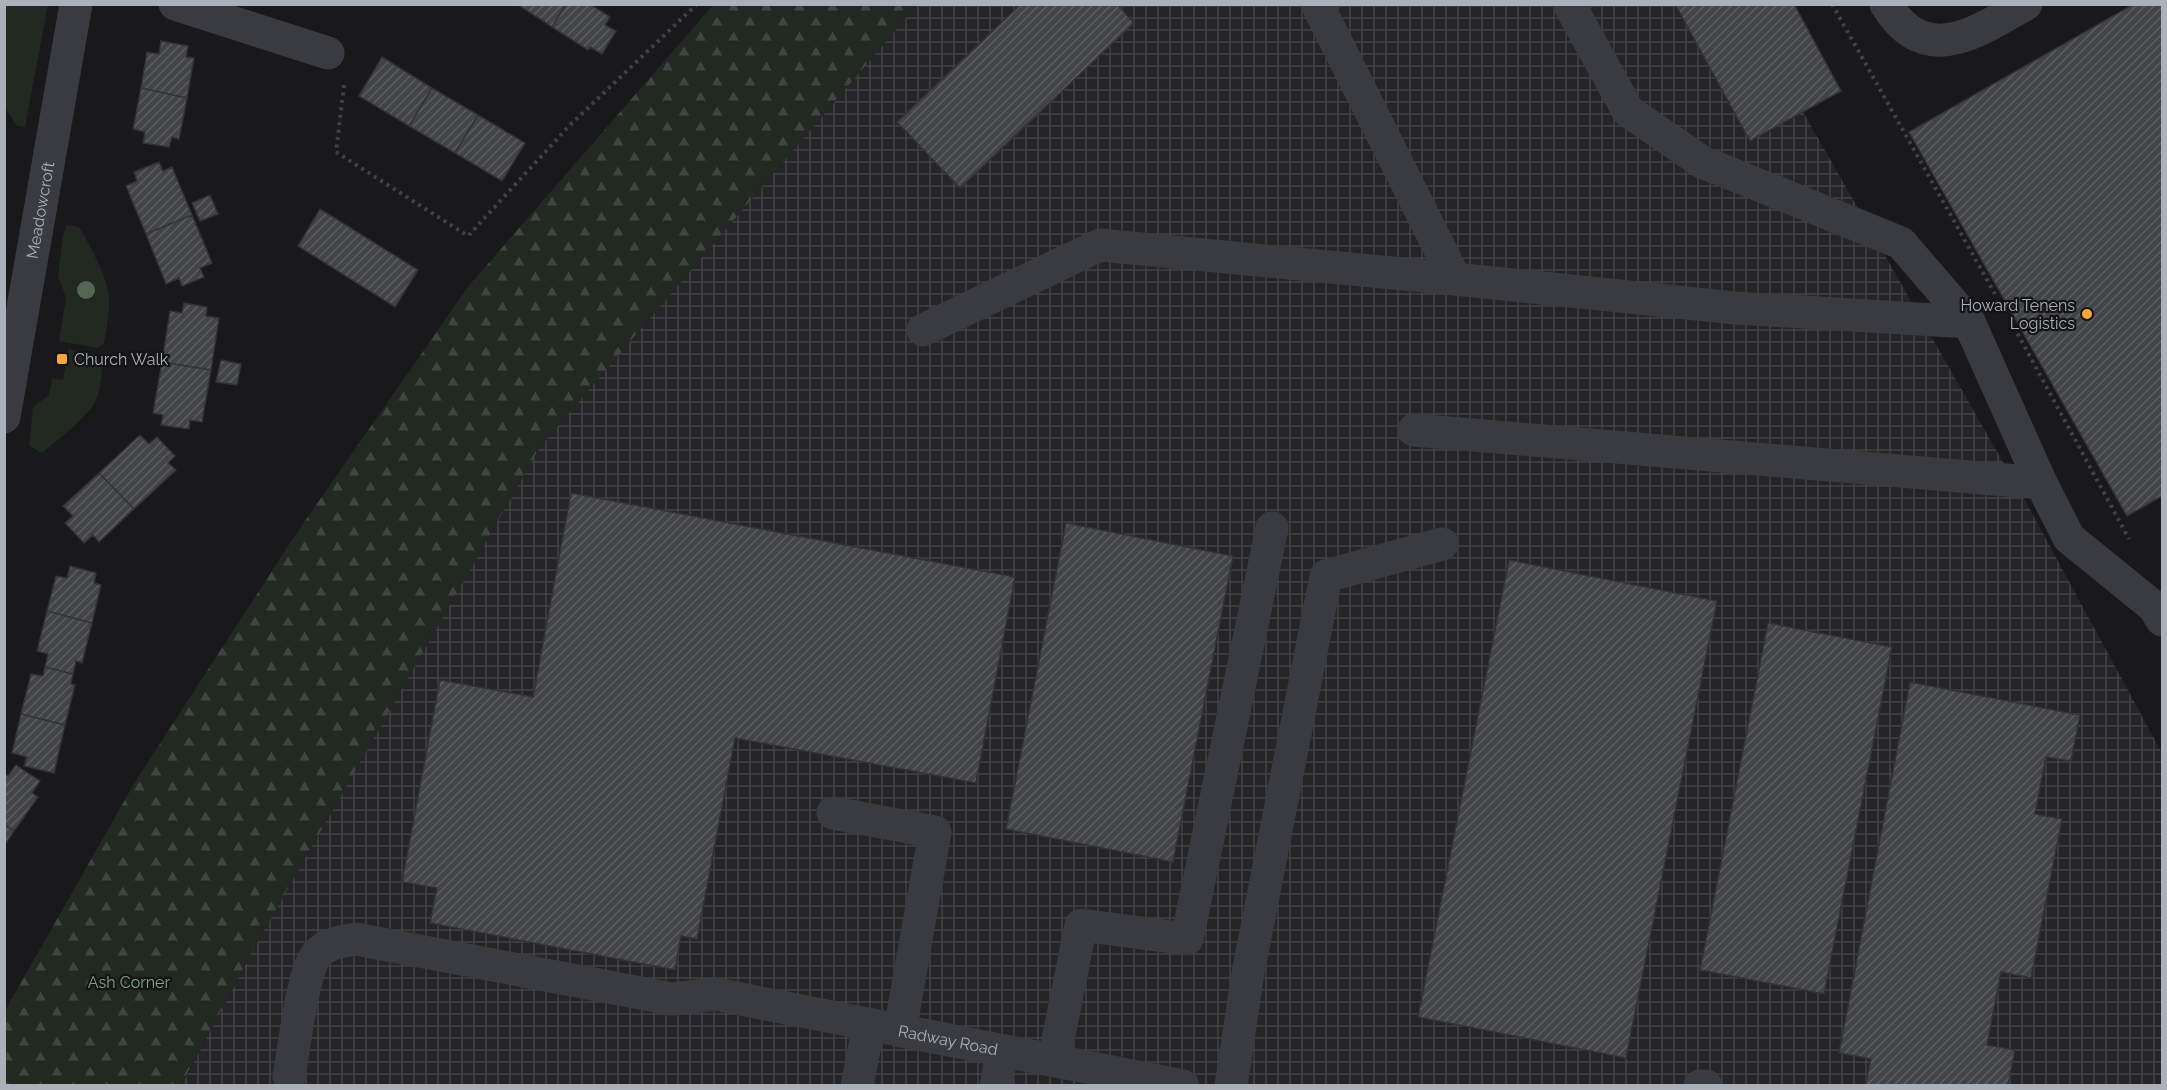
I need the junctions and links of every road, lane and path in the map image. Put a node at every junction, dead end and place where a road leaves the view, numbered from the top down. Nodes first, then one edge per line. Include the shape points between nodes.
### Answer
1 (76, 4) edge
2 (175, 4) edge
3 (697, 4) edge
4 (1317, 4) edge
5 (1569, 4) edge
6 (1886, 4) edge
7 (2026, 4) edge
8 (328, 53) joint
9 (1455, 279) junction
10 (1969, 321) junction
11 (924, 330) dead end
12 (4, 417) edge
13 (1414, 430) dead end
14 (2042, 483) junction
15 (1272, 528) dead end
16 (1442, 544) dead end
17 (2160, 607) edge
18 (833, 813) dead end
19 (884, 1028) junction
20 (1002, 1050) junction
21 (1054, 1060) junction
22 (289, 1077) dead end
23 (857, 1086) edge
24 (996, 1086) edge
25 (1183, 1086) edge
26 (1231, 1086) edge
27 (1700, 1086) edge
28 (1706, 1086) edge

1 - 12 street, Meadowcroft
2 - 8 street
3 - 8 path via 568,127 468,236 336,152 347,63
4 - 9 street
5 - 10 street via 1628,111 1702,162 1901,243
6 - 7 street via 1895,20 1930,41 1951,41 1977,33
9 - 10 street via 1735,308
9 - 11 street via 1100,244
10 - 14 street
13 - 14 street
14 - 17 street via 2069,538
15 - 21 street via 1187,939 1081,925
16 - 26 street via 1326,576 1248,973
18 - 19 street via 935,832
19 - 20 street, Radway Road
19 - 22 street, Radway Road via 715,994 672,999 356,939 335,942 318,953 308,971
19 - 23 street
20 - 21 street, Radway Road
20 - 24 street
21 - 25 street, Radway Road
27 - 28 street

